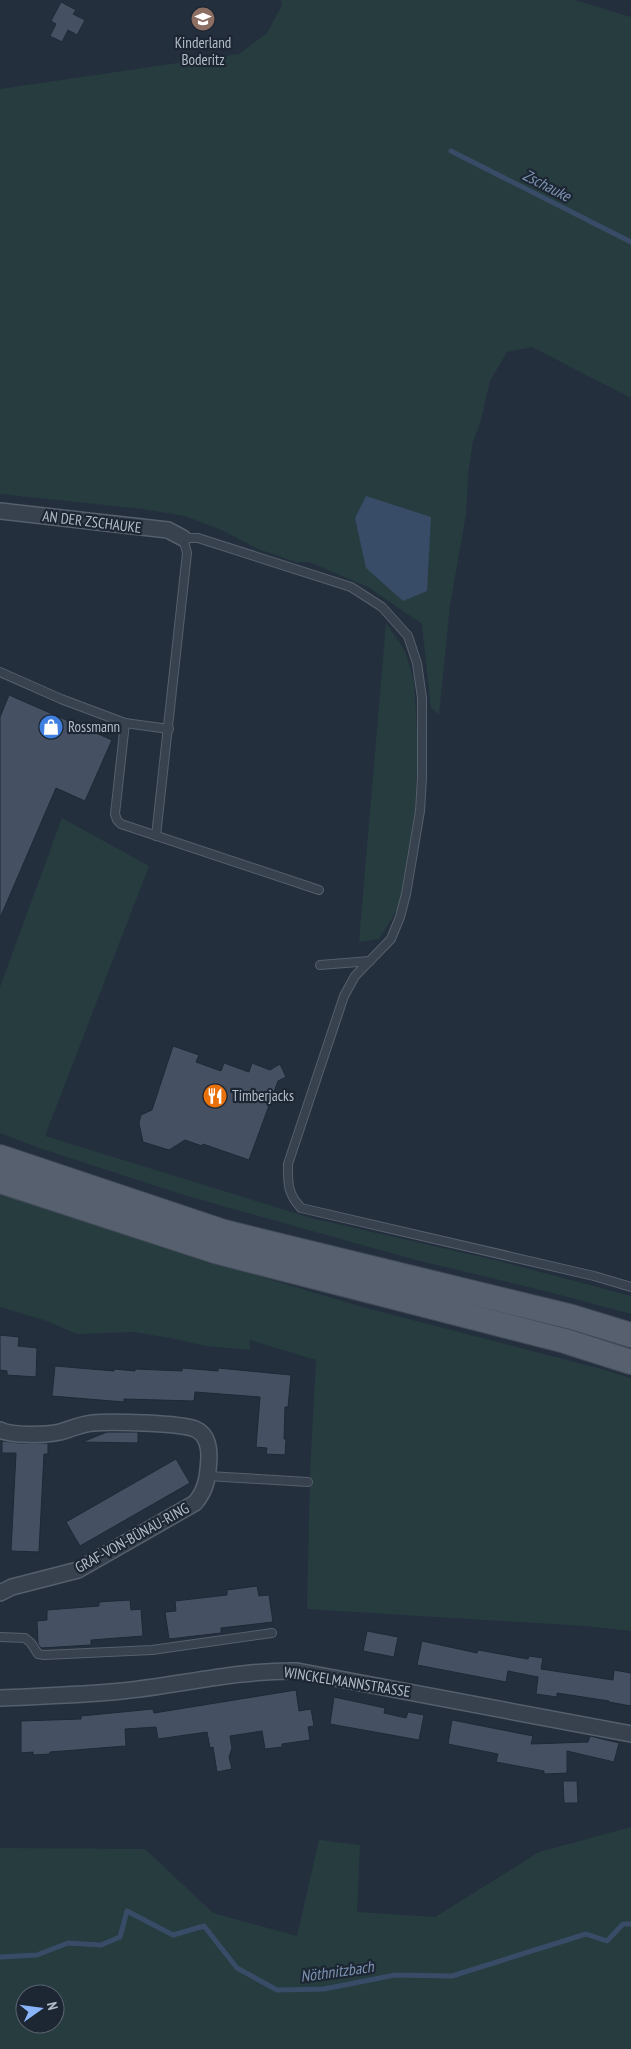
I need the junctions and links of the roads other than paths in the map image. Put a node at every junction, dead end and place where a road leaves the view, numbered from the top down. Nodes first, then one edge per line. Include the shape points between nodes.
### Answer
1 (0, 511) edge
2 (183, 538) junction
3 (0, 672) edge
4 (125, 723) junction
5 (169, 729) junction
6 (156, 836) junction
7 (319, 890) dead end
8 (370, 961) junction
9 (320, 966) dead end
10 (0, 1157) edge
11 (0, 1181) edge
12 (631, 1286) edge
13 (631, 1335) edge
14 (631, 1362) edge
15 (0, 1430) edge
16 (208, 1476) junction
17 (308, 1482) dead end
18 (0, 1593) edge
19 (272, 1633) dead end
20 (0, 1637) edge
21 (0, 1698) edge
22 (631, 1734) edge

1 - 2 street, AN DER ZSCHAUKE via 168,530
2 - 5 lane via 187,553
2 - 8 lane via 198,538 351,587 382,608 408,636 417,663 422,698 420,811 400,917 391,939
3 - 4 lane
4 - 5 lane
4 - 6 lane via 115,814 121,824
5 - 6 lane
6 - 7 lane
8 - 9 lane
8 - 12 lane via 355,976 344,996 291,1154 288,1183 292,1198 301,1208
10 - 13 main road via 224,1232 572,1317
11 - 14 main road via 218,1252 565,1341
15 - 16 street, GRAF-VON-BÜNAU-RING via 48,1434 96,1422 187,1427 196,1429 208,1442
16 - 17 lane
16 - 18 street, GRAF-VON-BÜNAU-RING via 203,1494 195,1503 92,1564
19 - 20 lane via 152,1650 44,1655 38,1654 25,1638
21 - 22 street, WINCKELMANNSTRASSE via 122,1691 249,1673 297,1671

